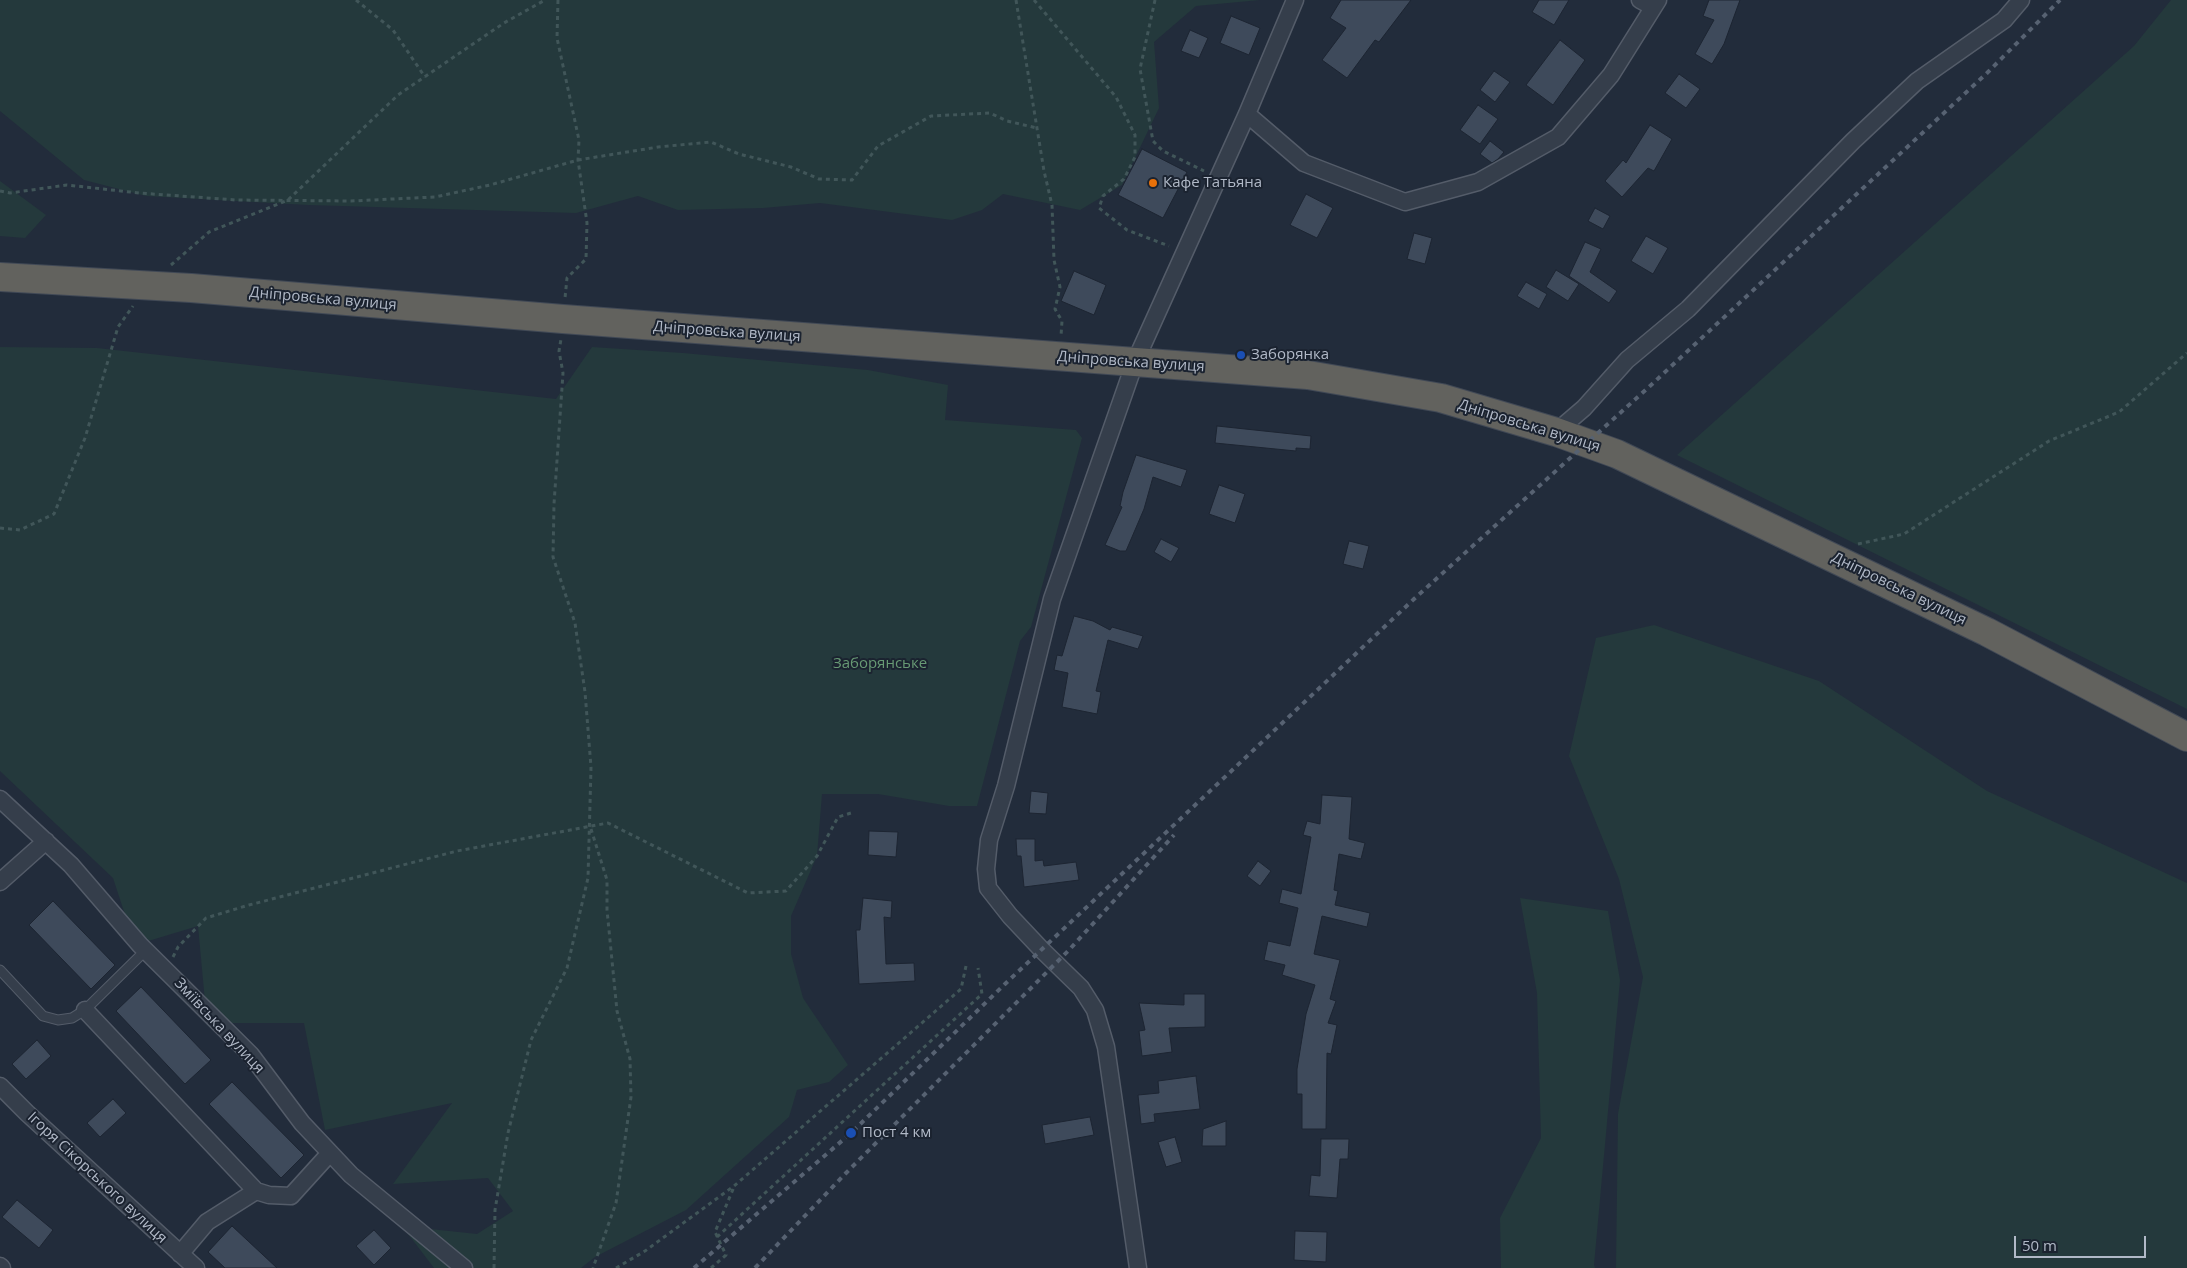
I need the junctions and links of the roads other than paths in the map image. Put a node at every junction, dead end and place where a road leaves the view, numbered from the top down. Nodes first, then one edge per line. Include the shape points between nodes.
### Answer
1 (1295, 0) edge
2 (2021, 0) edge
3 (1650, 2) edge
4 (1247, 114) junction
5 (0, 277) edge
6 (1135, 362) junction
7 (1556, 432) junction
8 (2187, 737) edge
9 (0, 798) edge
10 (46, 841) junction
11 (0, 882) edge
12 (146, 950) junction
13 (0, 970) edge
14 (85, 1010) junction
15 (0, 1086) edge
16 (330, 1153) junction
17 (256, 1191) junction
18 (180, 1254) junction
19 (196, 1268) edge
20 (464, 1268) edge
21 (1138, 1268) edge

1 - 4 street
2 - 7 street via 2004,20 1917,81 1852,141 1688,309 1627,360 1584,408
3 - 4 street via 1611,75 1558,137 1478,182 1405,202 1304,163
4 - 6 street
5 - 6 highway, Дніпровська вулиця via 148,285
6 - 7 highway, Дніпровська вулиця via 1308,376 1441,398
6 - 21 street via 1052,599 1006,786 989,840 986,869 988,888 997,900 1081,988 1094,1010 1106,1047
7 - 8 highway, Дніпровська вулиця via 1617,454 1823,552 1987,632
9 - 10 street, Зміївська вулиця
10 - 11 street
10 - 12 street, Зміївська вулиця
12 - 14 lane
12 - 16 street, Зміївська вулиця via 250,1055 302,1123
13 - 14 lane via 43,1016 58,1020 72,1018
14 - 17 street
15 - 18 street, Ігоря Сікорського вулиця
16 - 17 street via 291,1196
16 - 20 street, Зміївська вулиця via 350,1175
17 - 18 street via 207,1222
18 - 19 street, Ігоря Сікорського вулиця

